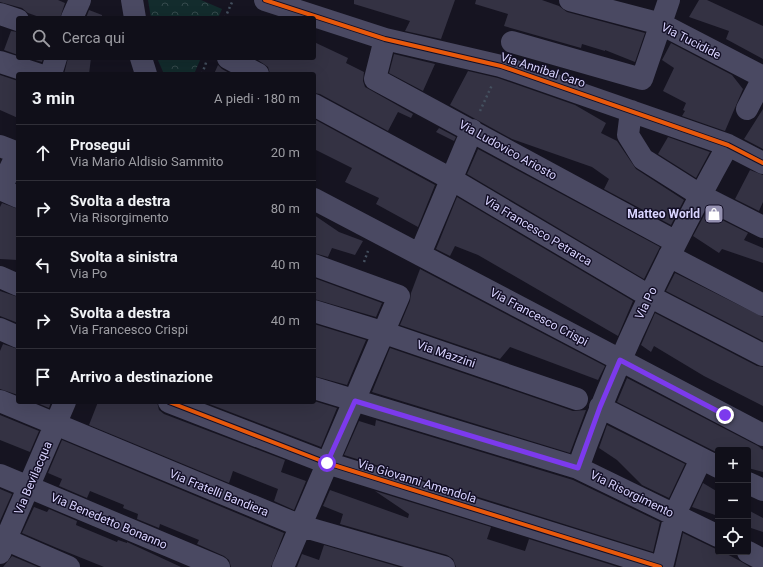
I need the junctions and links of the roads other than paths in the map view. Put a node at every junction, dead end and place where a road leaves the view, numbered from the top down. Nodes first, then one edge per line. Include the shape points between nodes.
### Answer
1 (80, 0) edge
2 (132, 0) edge
3 (265, 0) edge
4 (570, 0) edge
5 (669, 0) edge
6 (0, 14) edge
7 (73, 16) edge
8 (135, 16) edge
9 (316, 16) edge
10 (316, 16) edge
11 (16, 19) edge
12 (661, 24) junction
13 (386, 38) junction
14 (512, 42) dead end
15 (55, 60) edge
16 (142, 60) edge
17 (232, 60) edge
18 (0, 62) edge
19 (31, 72) edge
20 (52, 72) edge
21 (145, 72) edge
22 (254, 72) edge
23 (763, 78) edge
24 (316, 106) edge
25 (747, 109) dead end
26 (631, 111) junction
27 (472, 130) junction
28 (728, 145) junction
29 (0, 146) edge
30 (16, 152) edge
31 (16, 157) edge
32 (763, 164) edge
33 (451, 179) junction
34 (0, 189) edge
35 (700, 194) junction
36 (16, 196) edge
37 (316, 200) edge
38 (763, 227) edge
39 (673, 249) junction
40 (420, 254) junction
41 (0, 262) edge
42 (316, 266) edge
43 (16, 268) edge
44 (0, 278) edge
45 (16, 284) edge
46 (649, 296) junction
47 (763, 305) edge
48 (316, 312) edge
49 (0, 329) edge
50 (382, 332) junction
51 (16, 336) edge
52 (763, 355) edge
53 (620, 360) junction
54 (316, 389) edge
55 (576, 399) dead end
56 (0, 401) edge
57 (355, 401) junction
58 (64, 404) edge
59 (176, 404) edge
60 (600, 407) junction
61 (55, 425) junction
62 (763, 435) edge
63 (327, 463) junction
64 (710, 463) edge
65 (578, 468) junction
66 (0, 475) edge
67 (751, 484) edge
68 (29, 487) junction
69 (763, 490) edge
70 (676, 514) junction
71 (300, 526) junction
72 (715, 534) edge
73 (2, 543) edge
74 (751, 554) edge
75 (763, 560) edge
76 (69, 567) edge
77 (219, 567) edge
78 (283, 567) edge
79 (444, 567) edge
80 (661, 567) edge

1 - 7 street
2 - 8 street
3 - 10 street, Via Annibal Caro
4 - 12 street, Via Tucidide
5 - 12 street
6 - 11 street
9 - 13 street, Via Annibal Caro
12 - 14 street, Via Annibal Caro via 642,79
12 - 23 street, Via Tucidide
13 - 26 street, Via Annibal Caro via 501,66
13 - 27 street, Via Ludovico Ariosto via 375,79
15 - 20 street
16 - 21 street
17 - 22 street
18 - 19 street
23 - 25 street
24 - 33 street, Via Francesco Petrarca
26 - 28 street, Via Annibal Caro
26 - 35 street via 628,135 643,159
27 - 33 street
27 - 39 street, Via Ludovico Ariosto
28 - 32 street, Via Annibal Caro
28 - 35 street, Via Po
29 - 30 street
31 - 34 street
33 - 40 street
33 - 46 street, Via Francesco Petrarca
34 - 36 street
35 - 38 street
35 - 39 street, Via Po
37 - 40 street, Via Francesco Crispi
39 - 46 street, Via Po
39 - 47 street, Via Ludovico Ariosto
40 - 53 street, Via Francesco Crispi
41 - 43 street
42 - 50 street via 399,296
44 - 45 street
46 - 52 street, Via Francesco Petrarca
46 - 53 street, Via Po
48 - 50 street, Via Mazzini
49 - 51 street
50 - 55 street, Via Mazzini
50 - 57 street
53 - 60 street, Via Po
53 - 62 street, Via Francesco Crispi
54 - 57 street, Via Risorgimento
56 - 61 street, Via Fratelli Bandiera
57 - 63 street
57 - 65 street, Via Risorgimento
58 - 61 street, Via Bevilacqua
59 - 63 street, Via Giovanni Amendola
60 - 64 street
60 - 65 street, Via Po
61 - 68 street, Via Bevilacqua
61 - 71 street, Via Fratelli Bandiera
63 - 71 street
63 - 80 street, Via Giovanni Amendola
64 - 70 street
65 - 70 street, Via Risorgimento
66 - 68 street, Via Benedetto Bonanno
67 - 69 street
68 - 73 street, Via Bevilacqua
68 - 77 street, Via Benedetto Bonanno
70 - 72 street, Via Risorgimento
70 - 80 street
71 - 78 street
71 - 79 street, Via Fratelli Bandiera
73 - 76 street
74 - 75 street

